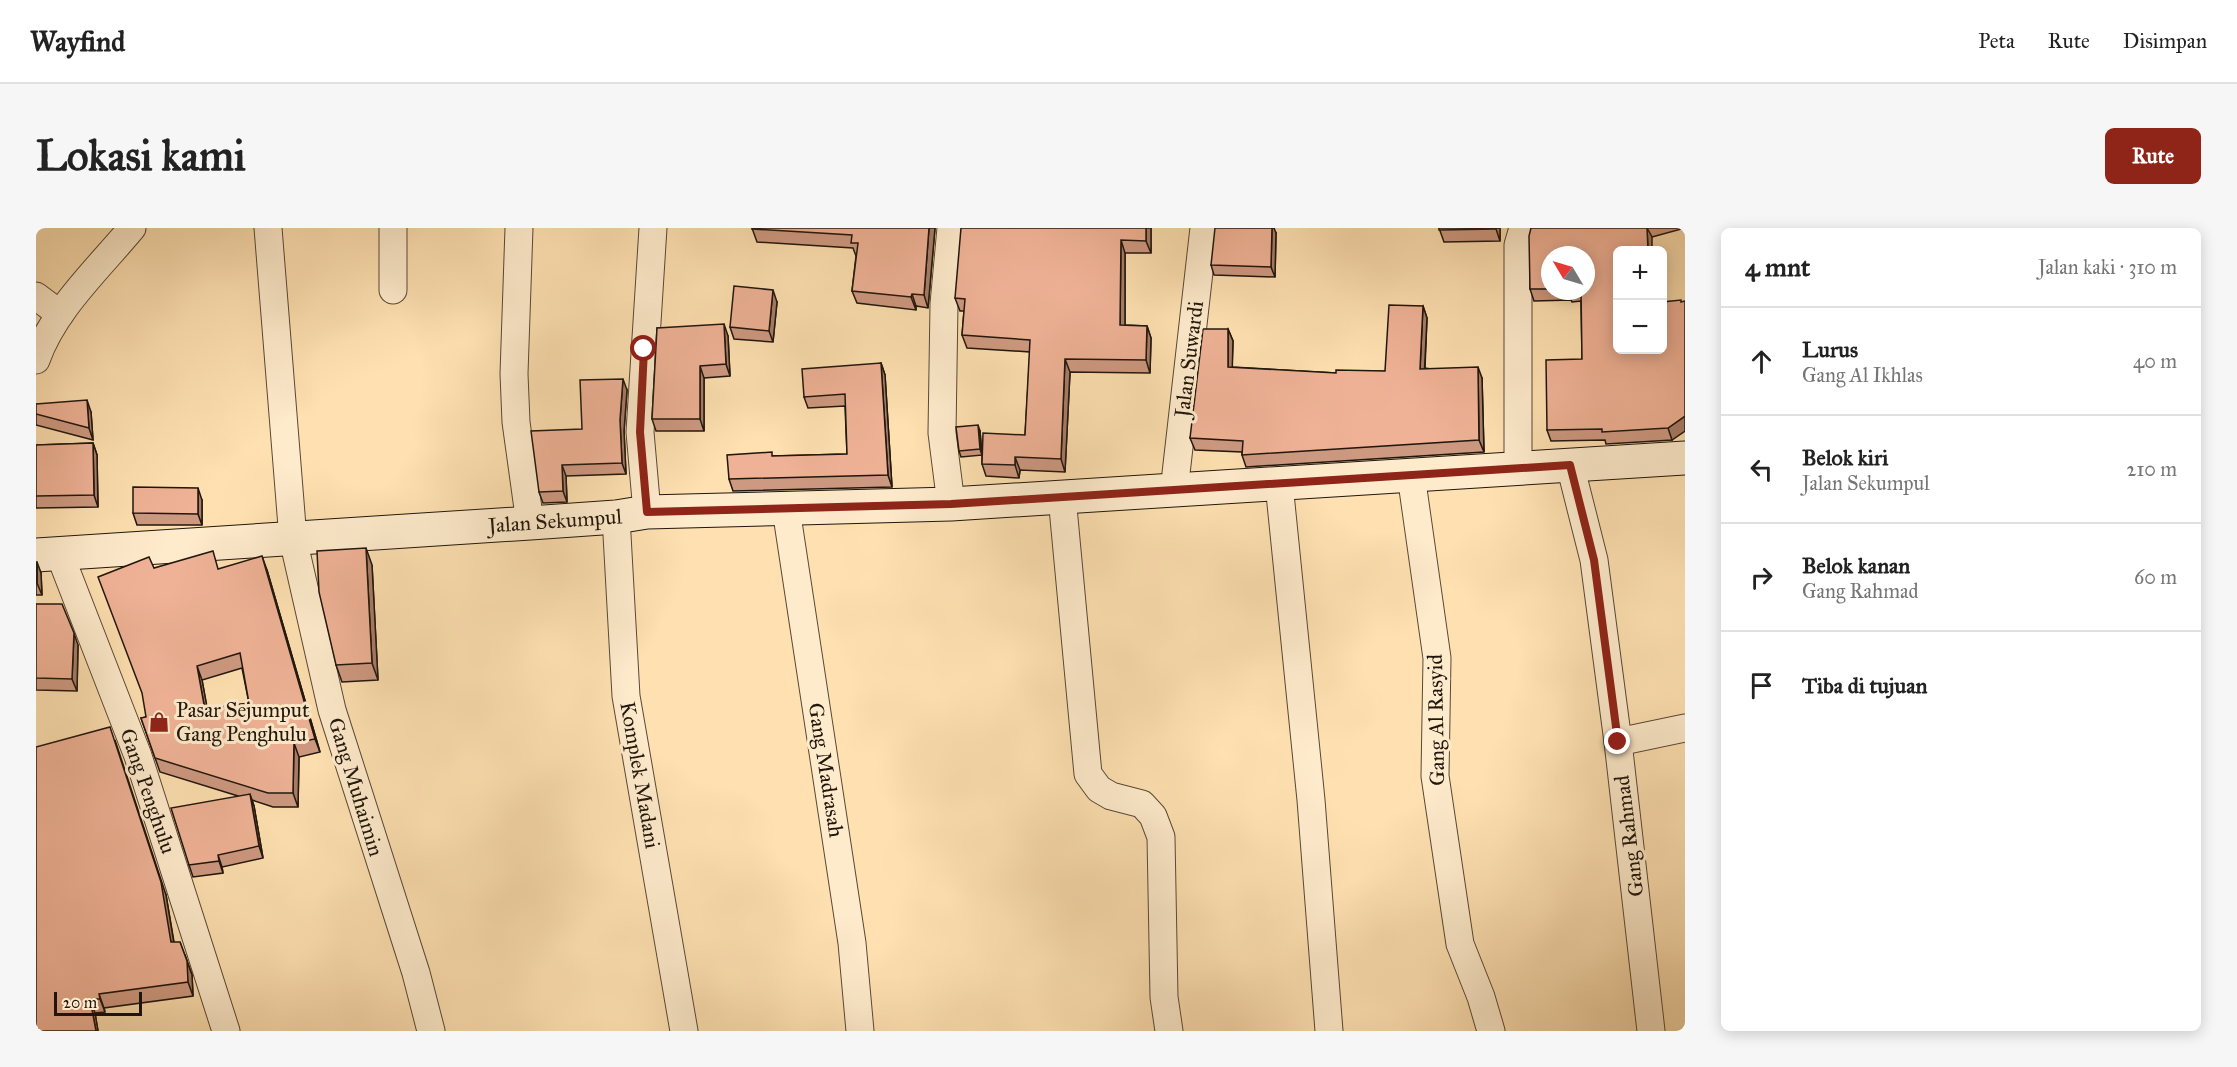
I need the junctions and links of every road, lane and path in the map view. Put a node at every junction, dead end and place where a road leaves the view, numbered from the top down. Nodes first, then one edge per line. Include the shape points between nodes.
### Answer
1 (132, 228) edge
2 (268, 228) edge
3 (393, 228) edge
4 (519, 228) edge
5 (653, 228) edge
6 (951, 228) edge
7 (1204, 228) edge
8 (1523, 228) edge
9 (393, 290) dead end
10 (36, 296) edge
11 (60, 314) junction
12 (36, 360) edge
13 (1685, 458) edge
14 (1570, 465) junction
15 (1518, 469) junction
16 (1411, 475) junction
17 (1279, 484) junction
18 (1174, 491) junction
19 (1062, 497) junction
20 (951, 504) junction
21 (786, 509) junction
22 (647, 512) junction
23 (615, 517) junction
24 (530, 523) junction
25 (293, 539) junction
26 (48, 555) edge
27 (1685, 728) edge
28 (1618, 742) junction
29 (226, 1031) edge
30 (432, 1031) edge
31 (684, 1031) edge
32 (860, 1031) edge
33 (1169, 1031) edge
34 (1329, 1031) edge
35 (1491, 1031) edge
36 (1651, 1031) edge

1 - 11 street
2 - 25 street, Gang Muhaimin
3 - 9 street
4 - 24 street via 514,374 516,422
5 - 22 street via 640,432
6 - 20 street via 944,304 942,433
7 - 18 street, Jalan Suwardi
8 - 15 street via 1518,245
10 - 11 street
11 - 12 street
13 - 14 main road, Jalan Sekumpul
14 - 15 main road, Jalan Sekumpul
14 - 28 street, Gang Rahmad via 1594,560
15 - 16 main road, Jalan Sekumpul
16 - 17 main road, Jalan Sekumpul
16 - 35 street, Gang Al Rasyid via 1437,658 1438,798 1460,944
17 - 18 main road, Jalan Sekumpul
17 - 34 street via 1311,800
18 - 19 main road, Jalan Sekumpul
19 - 20 main road, Jalan Sekumpul
19 - 33 street via 1088,774 1099,789 1111,796 1142,804 1153,816 1161,837 1164,997
20 - 21 main road, Jalan Sekumpul
21 - 22 main road, Jalan Sekumpul
21 - 32 street, Gang Madrasah via 852,943
22 - 23 main road, Jalan Sekumpul
23 - 24 main road, Jalan Sekumpul
23 - 31 street, Komplek Madani via 626,696
24 - 25 main road, Jalan Sekumpul
25 - 26 main road, Jalan Sekumpul
25 - 30 street, Gang Muhaimin via 332,710
26 - 29 street, Gang Penghulu via 138,756
27 - 28 street
28 - 36 street, Gang Rahmad

